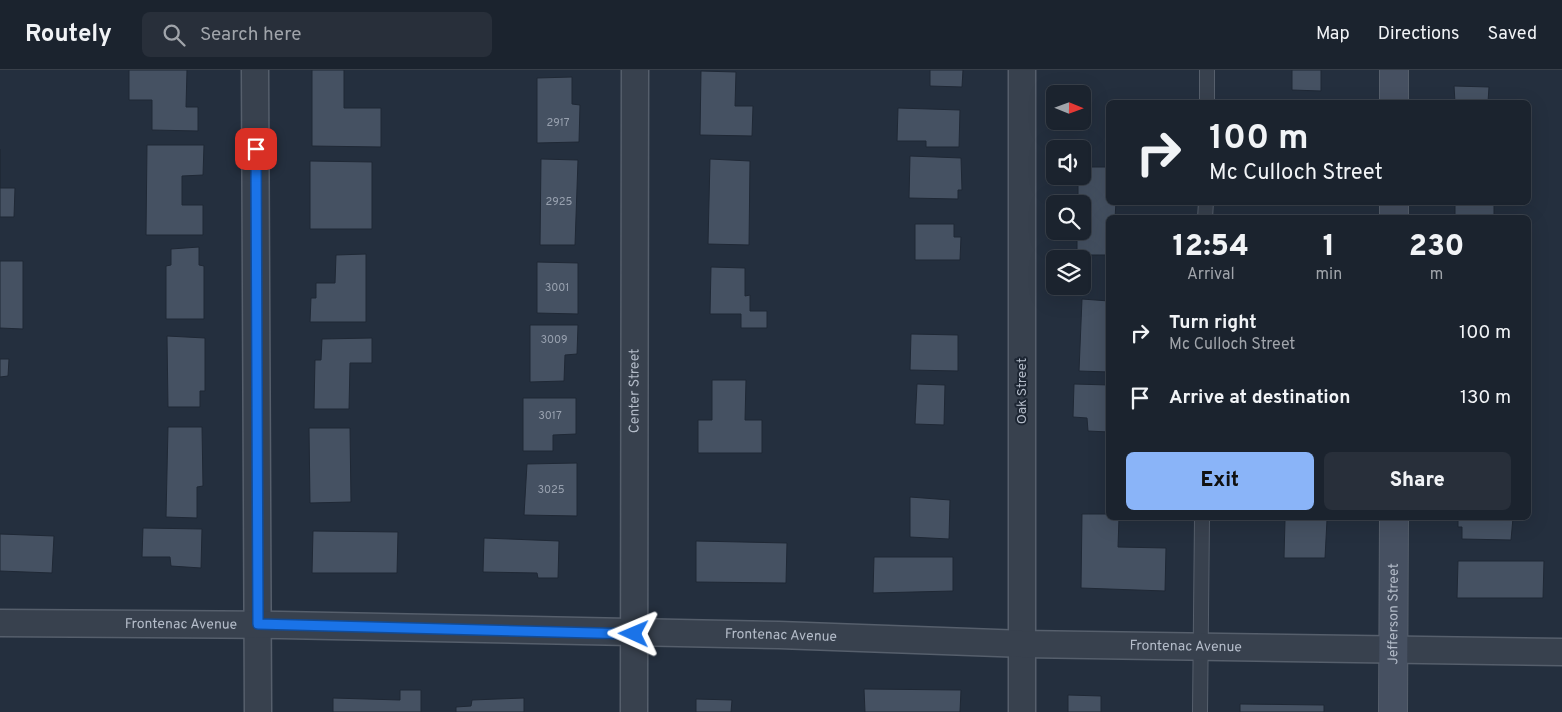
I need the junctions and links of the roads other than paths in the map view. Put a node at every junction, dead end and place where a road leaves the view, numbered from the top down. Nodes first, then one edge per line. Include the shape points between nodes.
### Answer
1 (256, 70) edge
2 (635, 70) edge
3 (1022, 70) edge
4 (1207, 70) edge
5 (1394, 70) edge
6 (1207, 100) edge
7 (1394, 100) edge
8 (1202, 520) edge
9 (1394, 520) edge
10 (0, 623) edge
11 (258, 624) junction
12 (634, 634) junction
13 (1022, 644) junction
14 (1201, 646) junction
15 (1394, 648) junction
16 (1562, 652) edge
17 (258, 712) edge
18 (634, 712) edge
19 (1022, 712) edge
20 (1200, 712) edge
21 (1393, 712) edge

1 - 11 street
2 - 12 street, Center Street
3 - 13 street, Oak Street
4 - 6 lane
5 - 7 street
8 - 14 lane
9 - 15 street, Jefferson Street
10 - 11 street, Frontenac Avenue
11 - 12 street, Frontenac Avenue
11 - 17 street
12 - 13 street, Frontenac Avenue via 780,635
12 - 18 street, Center Street
13 - 14 street, Frontenac Avenue
13 - 19 street, Oak Street
14 - 15 street, Frontenac Avenue
14 - 20 lane
15 - 16 street, Frontenac Avenue
15 - 21 street, Jefferson Street

